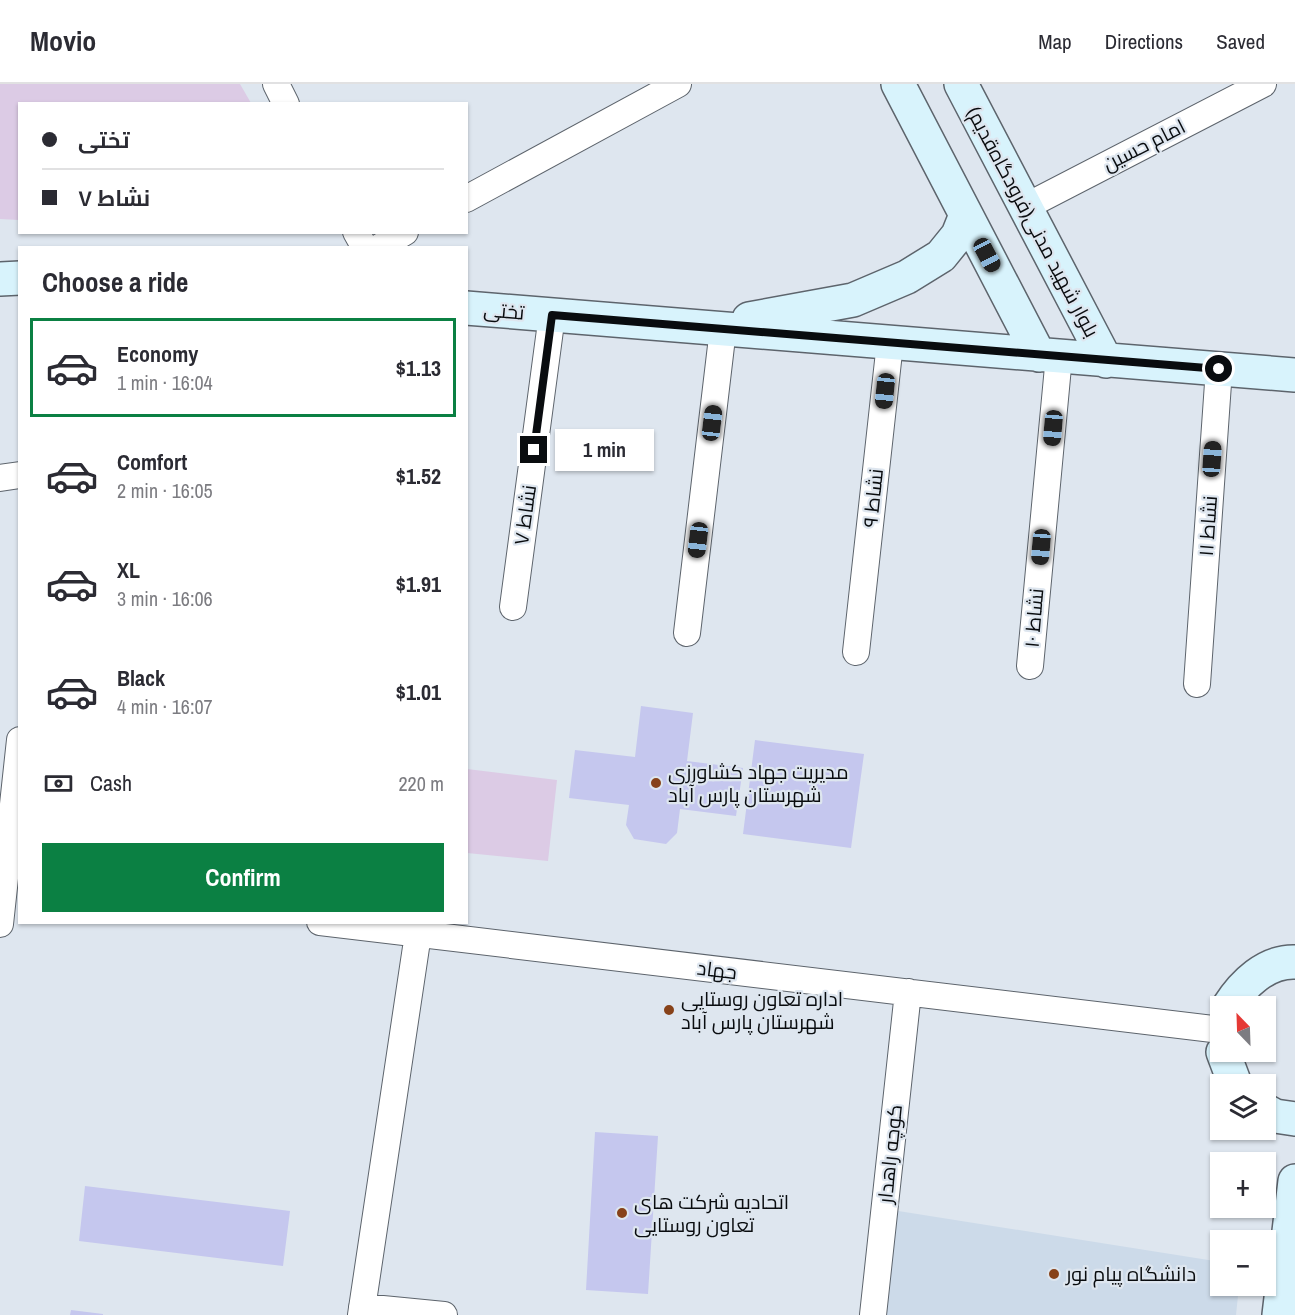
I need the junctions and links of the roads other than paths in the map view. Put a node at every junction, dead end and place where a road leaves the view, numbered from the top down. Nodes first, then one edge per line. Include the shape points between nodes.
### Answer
1 (276, 84) edge
2 (678, 84) edge
3 (898, 84) edge
4 (961, 84) edge
5 (1263, 84) edge
6 (285, 102) edge
7 (468, 198) edge
8 (1025, 207) junction
9 (966, 215) junction
10 (402, 234) edge
11 (381, 246) edge
12 (18, 278) edge
13 (0, 279) edge
14 (468, 308) edge
15 (552, 315) junction
16 (713, 328) junction
17 (890, 343) junction
18 (1049, 355) junction
19 (1106, 360) junction
20 (1219, 369) junction
21 (1295, 375) edge
22 (18, 475) edge
23 (0, 478) edge
24 (513, 607) dead end
25 (687, 633) dead end
26 (856, 652) dead end
27 (1030, 666) dead end
28 (1197, 684) dead end
29 (18, 764) edge
30 (8, 885) edge
31 (0, 924) edge
32 (336, 924) edge
33 (418, 934) junction
34 (1295, 962) edge
35 (908, 992) junction
36 (1236, 996) edge
37 (1210, 1029) edge
38 (1276, 1116) edge
39 (1295, 1119) edge
40 (1295, 1181) edge
41 (1290, 1268) edge
42 (362, 1311) edge
43 (444, 1315) edge
44 (873, 1315) edge
45 (1279, 1315) edge

1 - 6 street
2 - 7 street
3 - 9 street
4 - 8 street, بلوار شهید مدنی(فرودگاه‌قدیم)
5 - 8 street, امام حسین
8 - 19 street, بلوار شهید مدنی(فرودگاه‌قدیم)
9 - 16 street via 958,235 941,256 907,277 854,300
9 - 18 street
10 - 11 street
12 - 13 street
14 - 15 street, تختی
15 - 16 street, تختی
15 - 24 street, نشاط ۷
16 - 17 street, تختی
16 - 25 street
17 - 18 street, تختی
17 - 26 street, نشاط ۹
18 - 19 street, تختی
18 - 27 street, نشاط ۱۰
19 - 20 street, تختی
20 - 21 street, تختی
20 - 28 street, نشاط ۱۱
22 - 23 street
29 - 30 street
30 - 31 street
32 - 33 street, جهاد
33 - 35 street, جهاد
33 - 42 street
34 - 36 street via 1265,969
35 - 37 street, جهاد
35 - 44 street, کوچه راهدار
38 - 39 street
40 - 41 street
41 - 45 street
42 - 43 street

